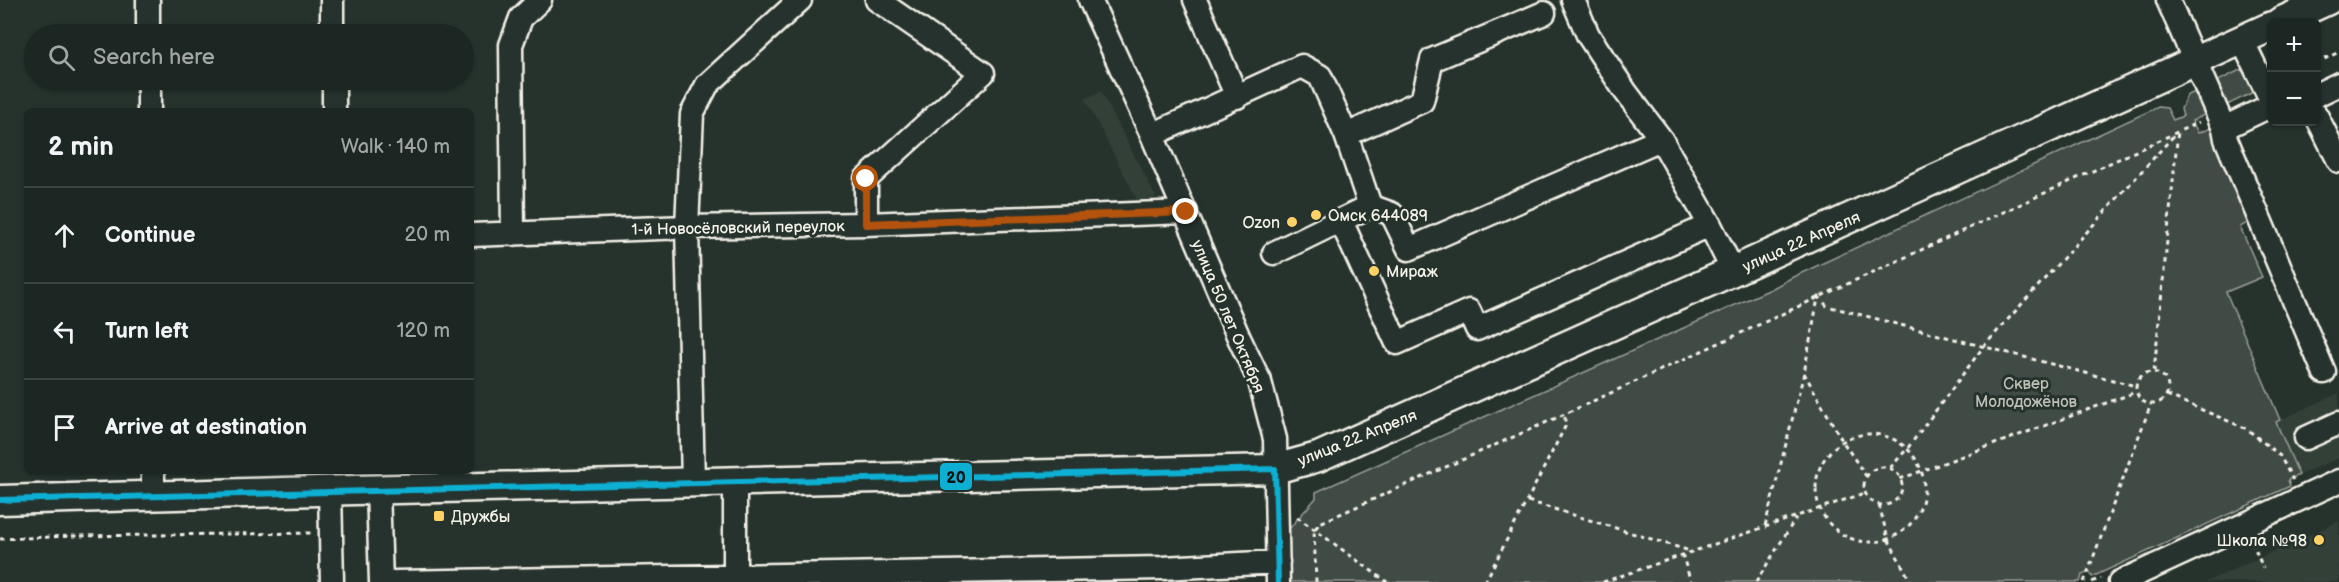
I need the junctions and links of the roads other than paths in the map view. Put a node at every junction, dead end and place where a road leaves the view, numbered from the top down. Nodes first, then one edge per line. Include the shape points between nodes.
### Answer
1 (148, 0) edge
2 (332, 0) edge
3 (540, 0) edge
4 (800, 0) edge
5 (877, 0) edge
6 (1090, 0) edge
7 (1573, 0) edge
8 (2168, 0) edge
9 (2328, 0) edge
10 (1196, 1) edge
11 (1544, 13) dead end
12 (2289, 18) edge
13 (148, 24) edge
14 (332, 24) edge
15 (2267, 28) edge
16 (2242, 40) junction
17 (2195, 62) junction
18 (2339, 84) edge
19 (148, 90) edge
20 (333, 90) edge
21 (2321, 93) edge
22 (2267, 94) edge
23 (1237, 97) junction
24 (2267, 104) edge
25 (149, 108) edge
26 (334, 108) edge
27 (2221, 121) junction
28 (2321, 125) edge
29 (1152, 135) junction
30 (1346, 135) junction
31 (1661, 139) junction
32 (2339, 161) edge
33 (1370, 206) junction
34 (1186, 212) junction
35 (1341, 221) junction
36 (866, 224) junction
37 (1710, 225) junction
38 (687, 227) junction
39 (513, 234) junction
40 (474, 235) edge
41 (1274, 253) dead end
42 (1733, 272) junction
43 (2324, 372) dead end
44 (2339, 423) edge
45 (2306, 438) dead end
46 (1275, 469) junction
47 (2339, 481) edge
48 (735, 482) junction
49 (153, 483) edge
50 (693, 483) junction
51 (378, 489) junction
52 (330, 490) junction
53 (0, 500) edge
54 (1278, 572) edge
55 (1163, 575) edge
56 (735, 579) edge
57 (332, 582) edge
58 (381, 582) edge
59 (396, 582) edge
60 (2120, 582) edge

1 - 13 street
2 - 14 street
3 - 39 street via 521,18 511,45
4 - 38 street via 707,86 692,114
5 - 36 street via 983,73 866,179
6 - 29 street, улица 50 лет Октября
7 - 31 street via 1624,92
8 - 17 street
9 - 12 main road
10 - 23 street
11 - 30 street via 1432,60 1422,101
15 - 16 main road, улица 22 Апреля
16 - 17 main road, улица 22 Апреля
16 - 22 street
17 - 27 street
17 - 42 main road, улица 22 Апреля
18 - 21 street
19 - 25 street
20 - 26 street
23 - 29 street
23 - 30 street via 1302,66 1320,76
24 - 27 street
27 - 43 street
28 - 32 street
29 - 34 street, улица 50 лет Октября
30 - 33 street
31 - 33 street via 1409,249 1392,213
31 - 37 street
33 - 35 street
34 - 36 street, 1-й Новосёловский переулок
34 - 46 street, улица 50 лет Октября via 1260,382 1275,439
35 - 37 street via 1397,343 1469,311 1477,329
35 - 41 street
36 - 38 street, 1-й Новосёловский переулок
37 - 42 street
38 - 39 street, 1-й Новосёловский переулок
38 - 50 street
39 - 40 street, 1-й Новосёловский переулок
42 - 46 main road, улица 22 Апреля via 1318,457
44 - 45 street
46 - 48 main road, улица 22 Апреля
46 - 54 street, улица 50 лет Октября
47 - 60 street
48 - 50 main road, улица 22 Апреля
48 - 56 street
49 - 52 main road, улица 22 Апреля
49 - 53 main road, улица 22 Апреля
50 - 51 main road, улица 22 Апреля
51 - 52 main road, улица 22 Апреля
51 - 58 street
52 - 57 street
54 - 55 street
55 - 56 street
56 - 59 street

